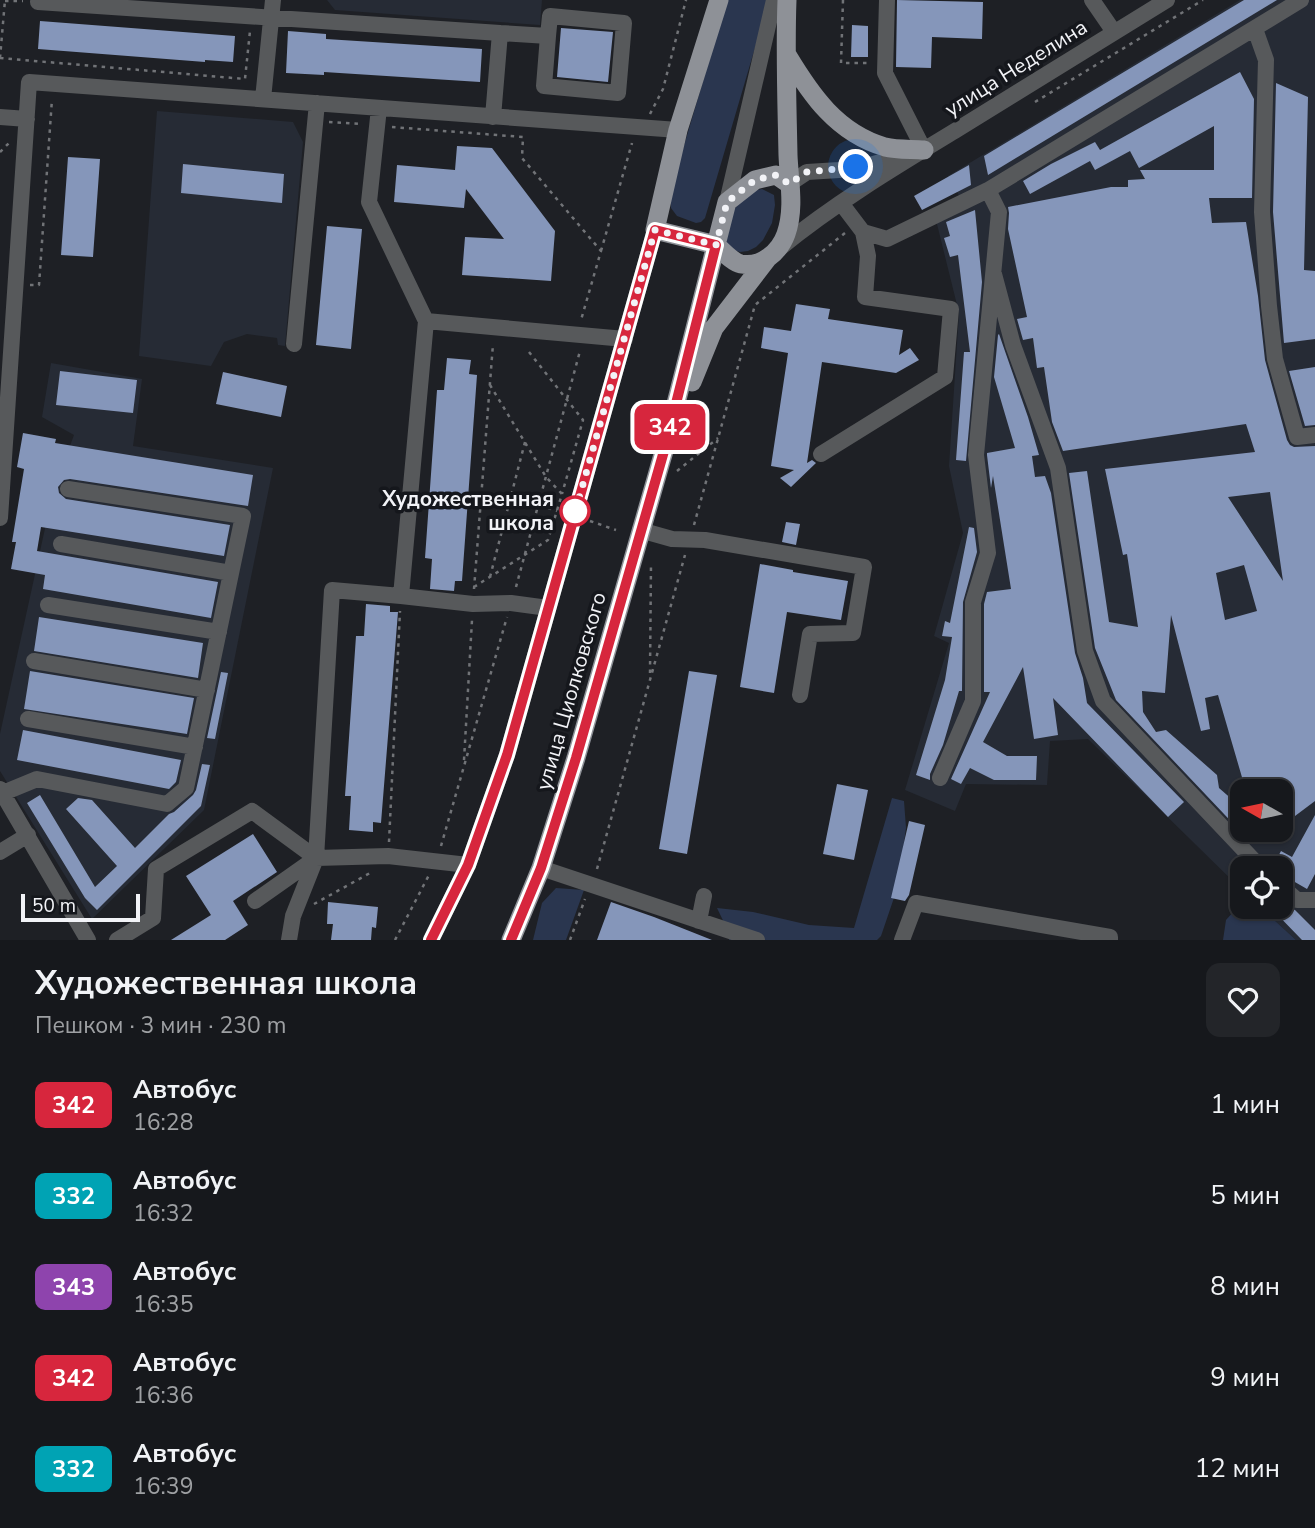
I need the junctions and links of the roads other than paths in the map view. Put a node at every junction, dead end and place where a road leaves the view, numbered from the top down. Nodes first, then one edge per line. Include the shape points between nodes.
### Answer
1 (272, 0) edge
2 (719, 0) edge
3 (774, 0) edge
4 (787, 0) edge
5 (887, 0) edge
6 (1092, 0) edge
7 (1167, 0) edge
8 (1301, 0) edge
9 (38, 2) dead end
10 (175, 6) edge
11 (271, 18) junction
12 (1255, 29) junction
13 (1114, 32) junction
14 (500, 33) junction
15 (548, 36) junction
16 (785, 52) junction
17 (263, 99) junction
18 (317, 103) junction
19 (379, 108) junction
20 (0, 117) edge
21 (493, 117) junction
22 (27, 118) junction
23 (678, 131) junction
24 (923, 150) junction
25 (789, 184) junction
26 (988, 190) junction
27 (727, 202) junction
28 (841, 203) junction
29 (655, 230) junction
30 (863, 232) junction
31 (716, 245) junction
32 (773, 254) junction
33 (994, 274) junction
34 (426, 321) junction
35 (625, 339) junction
36 (294, 344) dead end
37 (1315, 435) edge
38 (664, 451) junction
39 (821, 454) dead end
40 (2, 458) edge
41 (68, 489) dead end
42 (0, 518) edge
43 (640, 530) junction
44 (61, 544) dead end
45 (231, 573) junction
46 (401, 596) junction
47 (48, 605) dead end
48 (548, 608) junction
49 (219, 632) junction
50 (34, 661) dead end
51 (207, 690) junction
52 (800, 695) dead end
53 (28, 719) dead end
54 (195, 747) junction
55 (940, 778) dead end
56 (1, 791) edge
57 (28, 835) junction
58 (0, 852) edge
59 (1250, 856) edge
60 (316, 858) junction
61 (468, 865) junction
62 (541, 868) junction
63 (704, 896) dead end
64 (1293, 896) edge
65 (1315, 900) edge
66 (255, 901) dead end
67 (699, 921) junction
68 (88, 940) edge
69 (117, 940) edge
70 (289, 940) edge
71 (431, 940) edge
72 (511, 940) edge
73 (757, 940) edge
74 (902, 940) edge
75 (1110, 940) edge

1 - 11 street
2 - 23 main road
3 - 27 street
4 - 16 main road
5 - 24 street via 885,73
6 - 13 street
7 - 13 street, улица Неделина
8 - 12 street
9 - 10 street
10 - 11 street
11 - 14 street
11 - 17 street
12 - 26 street
12 - 37 street via 1266,60 1262,212 1275,359 1297,437
13 - 24 street, улица Неделина
14 - 15 street
14 - 21 street
15 - 15 street via 550,16 624,23 618,93 544,86
16 - 24 main road via 818,102 845,128 888,148
16 - 25 main road
17 - 18 street
17 - 22 street via 29,82
18 - 19 street
18 - 36 street
19 - 21 street
19 - 34 street via 369,201
20 - 22 street
21 - 23 street
22 - 40 street
23 - 29 main road
24 - 25 street, улица Неделина via 870,165 807,172
24 - 28 street, улица Неделина
25 - 27 main road via 776,175 755,180
25 - 32 main road via 792,207 786,234
26 - 30 street via 887,239
26 - 33 street via 999,212
27 - 31 main road
28 - 30 street
28 - 32 street, улица Неделина
29 - 31 main road
29 - 35 street
30 - 39 street via 868,256 865,297 951,309 945,377
31 - 32 main road via 740,264
31 - 38 main road, улица Циолковского
32 - 38 main road, улица Циолковского via 714,328
33 - 55 street via 976,454 988,553 973,602 973,701
33 - 59 street via 1013,345 1058,468 1085,651 1103,701
34 - 35 street
34 - 46 street
35 - 48 street
38 - 43 main road, улица Циолковского
40 - 42 street
41 - 45 street via 243,516
43 - 52 street via 672,539 705,540 864,567 853,632 810,634
43 - 62 main road, улица Циолковского
44 - 45 street
45 - 49 street
46 - 48 street via 474,595
46 - 60 street via 332,590
47 - 49 street
48 - 61 street via 507,755
49 - 51 street
50 - 51 street
51 - 54 street
53 - 54 street
54 - 56 street via 186,788 167,804 37,779
56 - 57 street
57 - 58 street
57 - 68 street
60 - 61 street via 388,856
60 - 66 street
60 - 69 street via 252,811 156,869 152,918
60 - 70 street via 293,916
61 - 71 street
62 - 67 street
62 - 72 main road, улица Циолковского
63 - 67 street
64 - 65 street
67 - 73 street
74 - 75 street via 916,903

